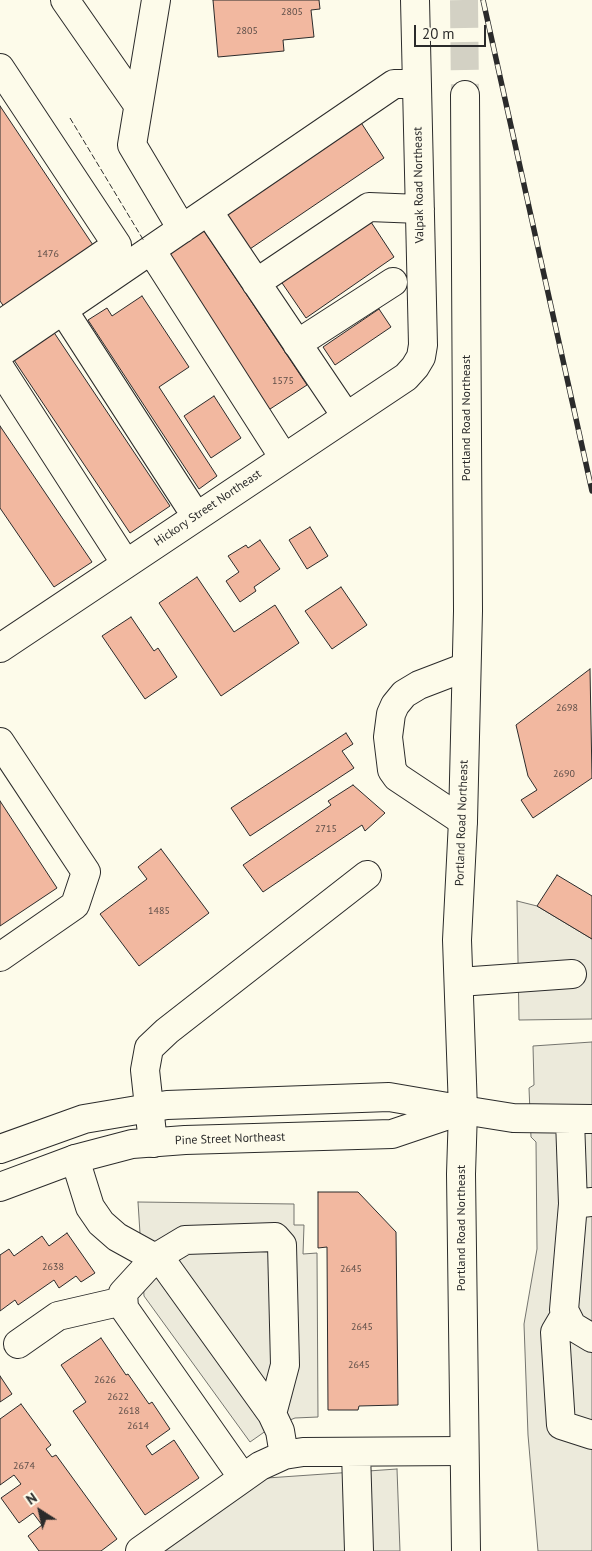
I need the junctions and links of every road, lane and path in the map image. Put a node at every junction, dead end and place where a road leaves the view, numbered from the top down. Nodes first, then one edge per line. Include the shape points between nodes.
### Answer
1 (65, 0) edge
2 (156, 0) edge
3 (415, 0) edge
4 (0, 68) edge
5 (417, 84) junction
6 (465, 95) tunnel mouth
7 (138, 105) junction
8 (420, 209) junction
9 (208, 211) junction
10 (182, 229) junction
11 (151, 250) junction
12 (393, 282) dead end
13 (256, 283) junction
14 (63, 310) junction
15 (0, 325) edge
16 (297, 344) junction
17 (0, 353) edge
18 (0, 368) edge
19 (415, 368) joint
20 (346, 416) junction
21 (284, 458) junction
22 (196, 516) junction
23 (126, 564) junction
24 (0, 648) edge
25 (466, 667) junction
26 (0, 742) edge
27 (464, 821) junction
28 (367, 875) dead end
29 (0, 957) edge
30 (572, 974) dead end
31 (459, 982) junction
32 (148, 1108) junction
33 (463, 1110) junction
34 (581, 1119) edge
35 (153, 1143) junction
36 (0, 1149) edge
37 (75, 1159) junction
38 (0, 1187) edge
39 (582, 1203) edge
40 (155, 1258) junction
41 (123, 1302) junction
42 (565, 1315) junction
43 (592, 1338) edge
44 (18, 1344) dead end
45 (272, 1414) junction
46 (592, 1435) edge
47 (464, 1451) junction
48 (356, 1452) junction
49 (284, 1455) junction
50 (243, 1478) junction
51 (140, 1551) edge
52 (359, 1551) edge
53 (466, 1551) edge

1 - 7 main road
2 - 7 main road
3 - 5 main road, Valpak Road Northeast
4 - 15 main road via 117,245
5 - 8 main road, Valpak Road Northeast
5 - 9 main road via 394,84
6 - 25 main road, Portland Road Northeast
7 - 10 main road via 132,145
8 - 13 main road via 369,207
8 - 19 main road, Valpak Road Northeast via 423,345 422,357
9 - 10 main road
9 - 13 main road
10 - 11 main road
11 - 14 main road
11 - 21 main road
12 - 16 main road
13 - 16 main road
14 - 17 main road
14 - 22 main road
16 - 20 main road
18 - 23 main road
19 - 20 main road, Hickory Street Northeast
20 - 21 main road, Hickory Street Northeast
21 - 22 main road, Hickory Street Northeast
22 - 23 main road, Hickory Street Northeast
23 - 24 main road, Hickory Street Northeast
25 - 27 main road, Portland Road Northeast
25 - 27 main road via 404,694 391,714 388,737 392,770 397,777
26 - 29 main road via 86,872 75,905
27 - 31 main road, Portland Road Northeast via 457,940
28 - 32 main road via 149,1048 145,1070
30 - 31 main road
31 - 33 main road, Portland Road Northeast
32 - 33 main road, Pine Street Northeast via 213,1102 389,1097
32 - 35 main road
32 - 36 main road, Pine Street Northeast via 84,1119
33 - 34 main road, Pine Street Northeast via 513,1118
33 - 35 main road, Pine Street Northeast via 392,1134
33 - 47 main road, Portland Road Northeast
34 - 39 main road
35 - 37 main road, Pine Street Northeast via 132,1144
37 - 38 main road, Pine Street Northeast
37 - 40 main road via 90,1207 101,1223 117,1237
39 - 42 main road
40 - 41 main road via 123,1293
40 - 45 main road via 167,1268
40 - 45 main road via 185,1240 275,1237 282,1245 285,1365
41 - 44 main road via 58,1316
41 - 50 main road via 124,1308
42 - 43 main road via 576,1329
42 - 46 main road via 555,1332 561,1425
45 - 49 main road via 280,1431
47 - 48 main road
47 - 53 main road, Portland Road Northeast
48 - 49 main road
48 - 52 main road
49 - 50 main road
50 - 51 main road

